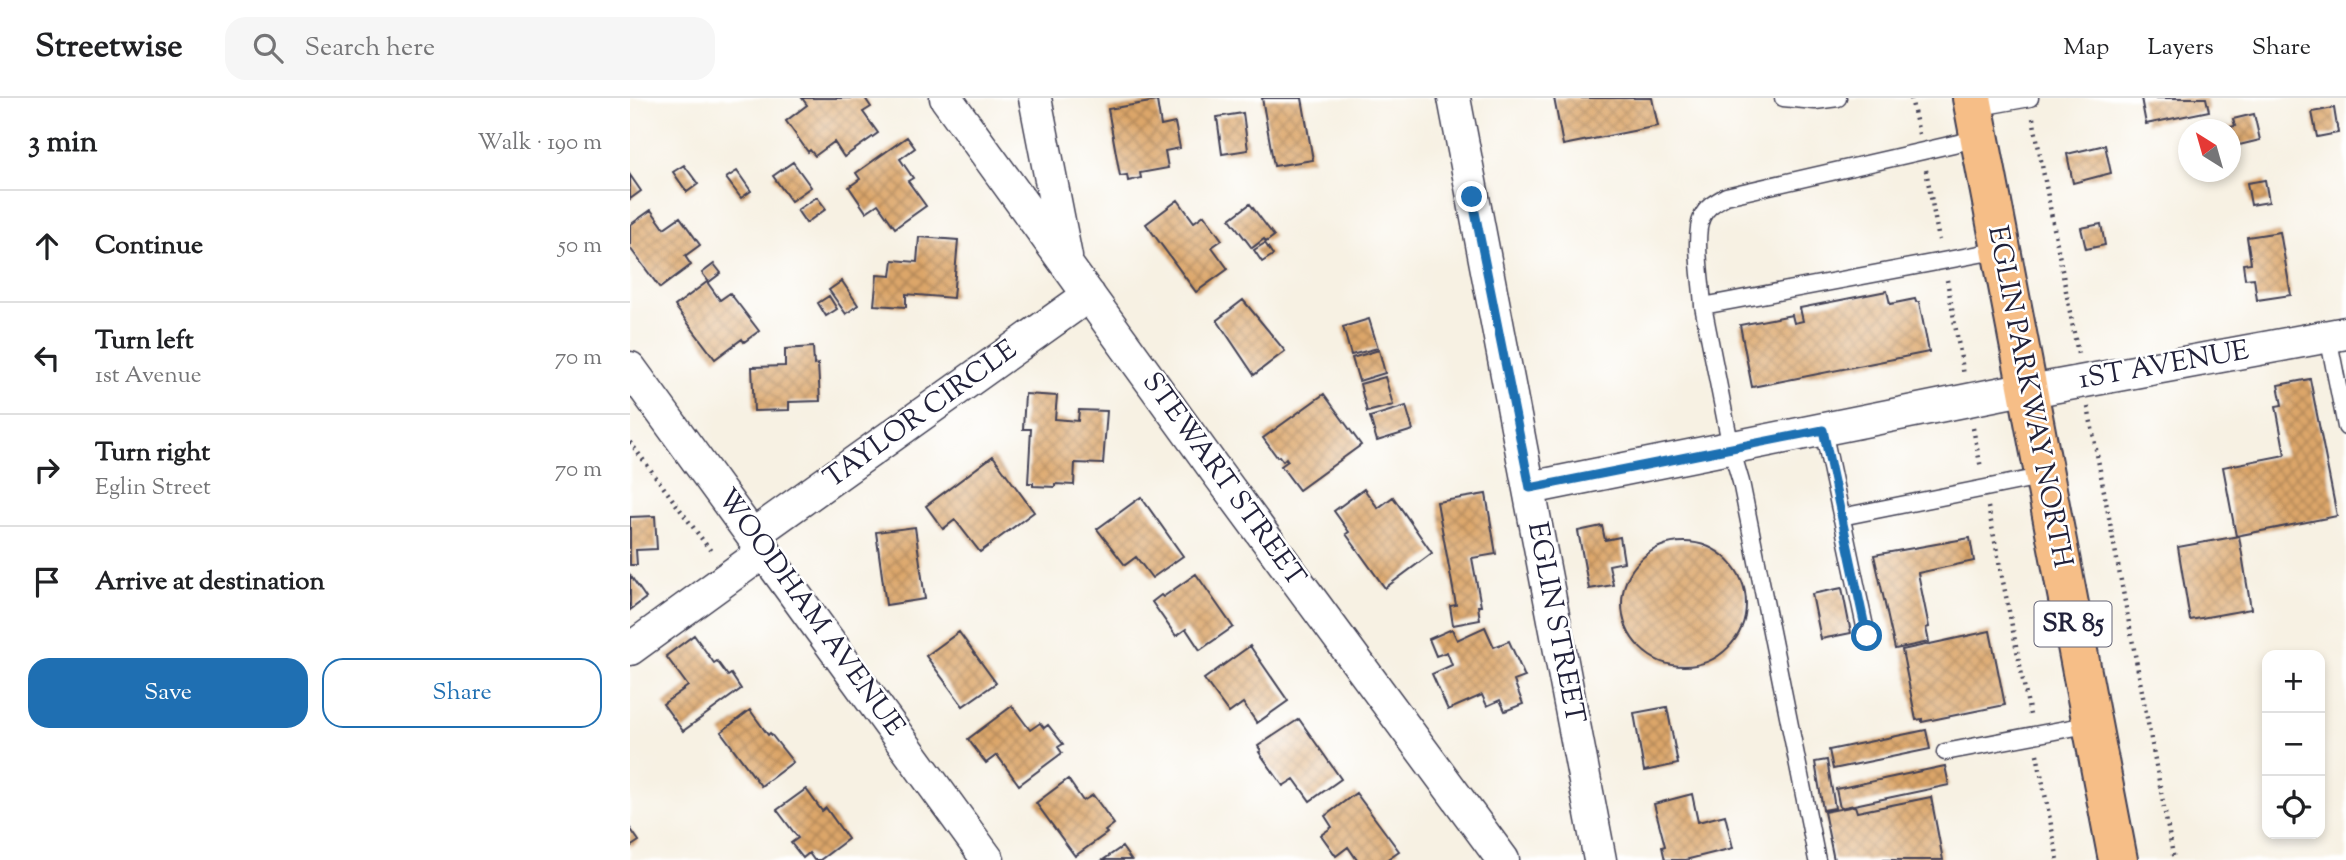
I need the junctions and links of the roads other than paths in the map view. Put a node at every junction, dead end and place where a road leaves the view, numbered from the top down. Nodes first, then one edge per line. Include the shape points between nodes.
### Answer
1 (946, 98) edge
2 (1035, 98) edge
3 (1454, 98) edge
4 (1783, 98) edge
5 (1838, 98) edge
6 (2029, 98) edge
7 (1975, 115) edge
8 (2001, 250) junction
9 (1068, 265) junction
10 (1089, 295) junction
11 (1703, 306) junction
12 (2337, 334) edge
13 (632, 376) edge
14 (2028, 388) junction
15 (2346, 427) edge
16 (1823, 430) junction
17 (1731, 448) junction
18 (2045, 476) junction
19 (1530, 488) junction
20 (1841, 517) junction
21 (759, 543) junction
22 (1867, 636) dead end
23 (630, 649) edge
24 (2092, 724) junction
25 (1945, 752) dead end
26 (988, 860) edge
27 (1503, 860) edge
28 (1600, 860) edge
29 (1817, 860) edge
30 (2118, 860) edge

1 - 9 street, STEWART STREET
2 - 9 street
3 - 19 street, EGLIN STREET
4 - 5 lane
6 - 7 lane
7 - 8 highway, EGLIN PARKWAY NORTH / SR 85
7 - 11 lane via 1710,205 1698,235
8 - 11 lane
8 - 14 highway, EGLIN PARKWAY NORTH / SR 85
9 - 10 street, STEWART STREET
10 - 21 street, TAYLOR CIRCLE
10 - 27 street, STEWART STREET
11 - 17 lane
12 - 14 street, 1ST AVENUE
12 - 15 lane
13 - 21 street, WOODHAM AVENUE
14 - 16 street, 1ST AVENUE
14 - 18 highway, EGLIN PARKWAY NORTH / SR 85
16 - 17 street, 1ST AVENUE
16 - 20 lane
17 - 19 street, 1ST AVENUE
17 - 29 lane
18 - 20 lane
18 - 24 highway, EGLIN PARKWAY NORTH / SR 85
19 - 28 street, EGLIN STREET
20 - 22 lane
21 - 23 street, TAYLOR CIRCLE via 729,577
21 - 26 street, WOODHAM AVENUE
24 - 25 lane
24 - 30 highway, EGLIN PARKWAY NORTH / SR 85

